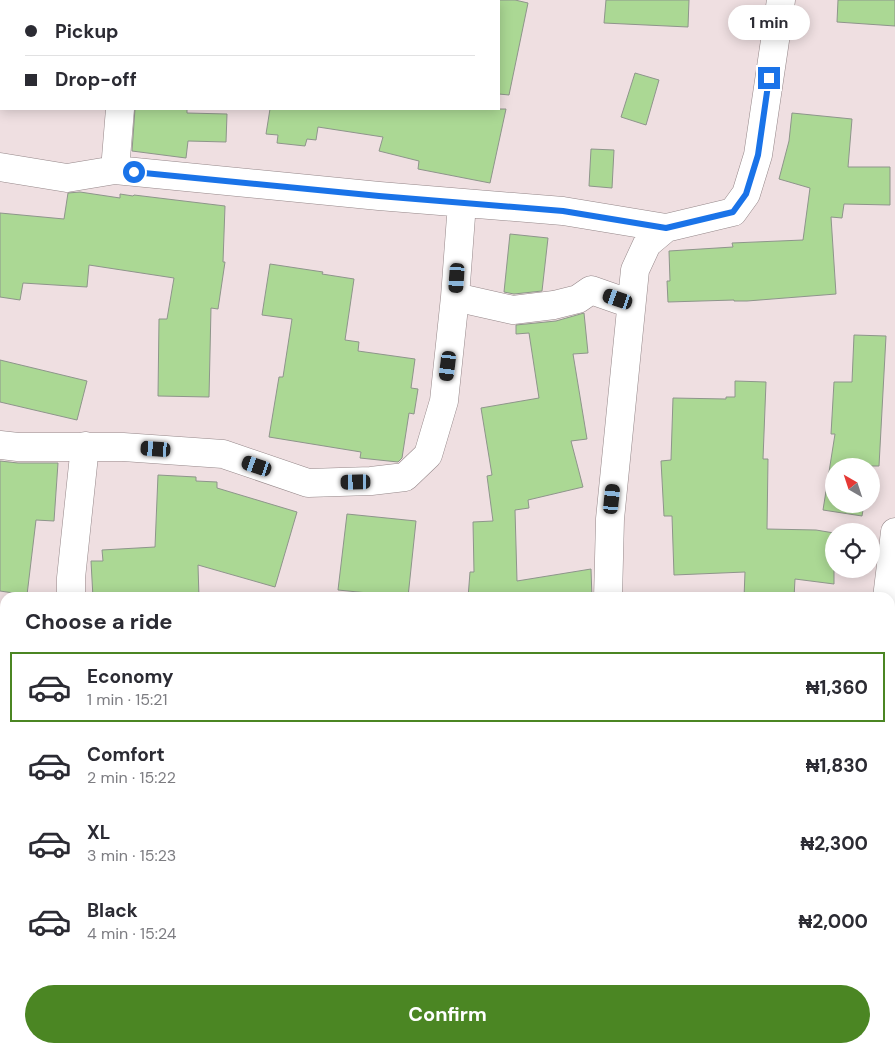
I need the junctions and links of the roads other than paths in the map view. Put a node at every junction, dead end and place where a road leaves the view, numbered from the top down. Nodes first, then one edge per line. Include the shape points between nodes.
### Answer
1 (781, 0) edge
2 (120, 110) edge
3 (0, 167) edge
4 (115, 170) junction
5 (462, 203) junction
6 (666, 228) junction
7 (455, 297) junction
8 (631, 304) junction
9 (0, 445) edge
10 (85, 446) junction
11 (895, 532) edge
12 (71, 592) edge
13 (608, 592) edge
14 (888, 592) edge

1 - 6 street via 758,155 746,194 733,212
2 - 4 street
3 - 4 street via 67,178
4 - 5 street
5 - 6 street via 563,211
5 - 7 street
6 - 8 street via 648,244 636,270
7 - 8 street via 513,310 578,299 592,290
7 - 10 street via 444,401 428,455 405,477 371,482 308,483 223,454
8 - 13 street via 610,519
9 - 10 street
10 - 12 street
11 - 14 street

